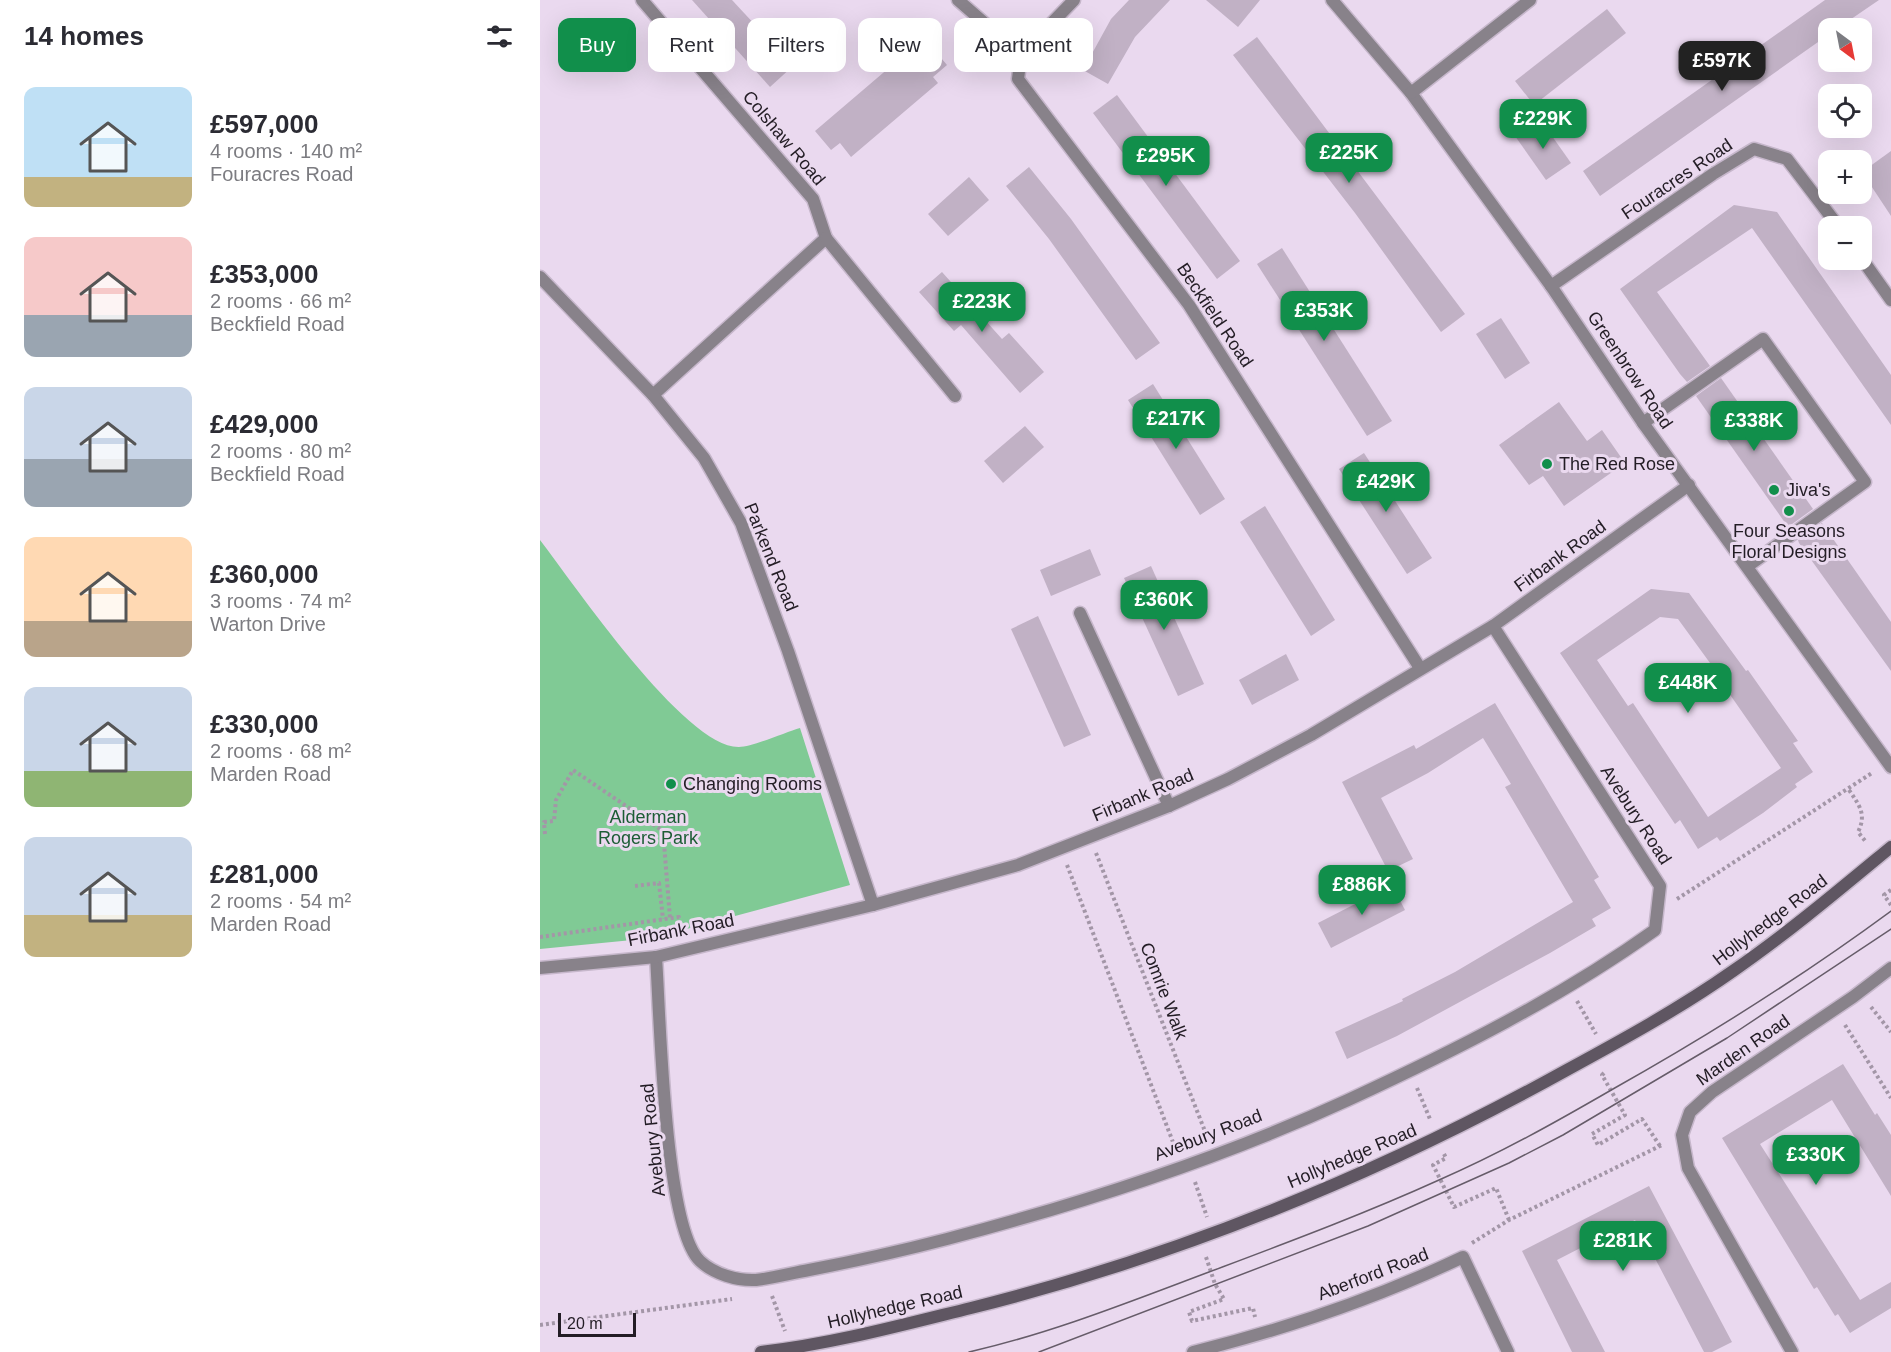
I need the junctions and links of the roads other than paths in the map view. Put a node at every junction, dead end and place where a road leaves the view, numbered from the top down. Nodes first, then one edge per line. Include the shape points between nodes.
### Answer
1 (642, 0) edge
2 (958, 0) edge
3 (1074, 0) edge
4 (1332, 0) edge
5 (1530, 0) edge
6 (979, 18) edge
7 (1057, 18) edge
8 (1019, 72) edge
9 (1412, 93) junction
10 (1830, 216) edge
11 (826, 238) junction
12 (1870, 270) edge
13 (540, 276) edge
14 (1551, 286) junction
15 (1891, 300) edge
16 (653, 395) junction
17 (955, 396) dead end
18 (1643, 423) junction
19 (1689, 484) junction
20 (1748, 566) junction
21 (1080, 613) dead end
22 (1493, 626) junction
23 (1420, 668) junction
24 (1889, 764) edge
25 (1169, 806) junction
26 (1891, 847) edge
27 (873, 905) junction
28 (657, 957) junction
29 (540, 968) edge
30 (1891, 968) edge
31 (761, 1352) edge
32 (1193, 1352) edge
33 (1508, 1352) edge
34 (1792, 1352) edge

1 - 11 street, Colshaw Road via 813,199
2 - 6 street
3 - 7 street
4 - 9 street, Greenbrow Road
5 - 9 street
8 - 23 street, Beckfield Road via 1018,79 1190,305
9 - 14 street, Greenbrow Road
10 - 14 street, Fouracres Road via 1787,159 1755,149
11 - 16 street
11 - 17 street
12 - 15 street
13 - 16 street, Parkend Road
14 - 18 street, Greenbrow Road
16 - 27 street, Parkend Road via 704,458 741,523
18 - 19 street, Greenbrow Road
18 - 20 street via 1763,339 1865,482
19 - 20 street, Greenbrow Road
19 - 22 street, Firbank Road
20 - 24 street, Greenbrow Road
21 - 25 street
22 - 23 street, Firbank Road
22 - 28 street, Avebury Road via 1660,886 1655,930 1485,1034 1345,1101 1214,1154 1065,1208 880,1256 753,1280 721,1275 699,1260 686,1238 672,1175
23 - 25 street, Firbank Road via 1311,735
25 - 27 street, Firbank Road via 1018,865
26 - 31 street, Hollyhedge Road via 1831,899 1668,1014 1439,1138 1342,1182 1064,1283 901,1325
27 - 28 street, Firbank Road
28 - 29 street, Firbank Road
30 - 34 street, Marden Road via 1712,1092 1689,1112 1682,1135 1688,1168
32 - 33 street, Aberford Road via 1260,1335 1405,1285 1463,1257

